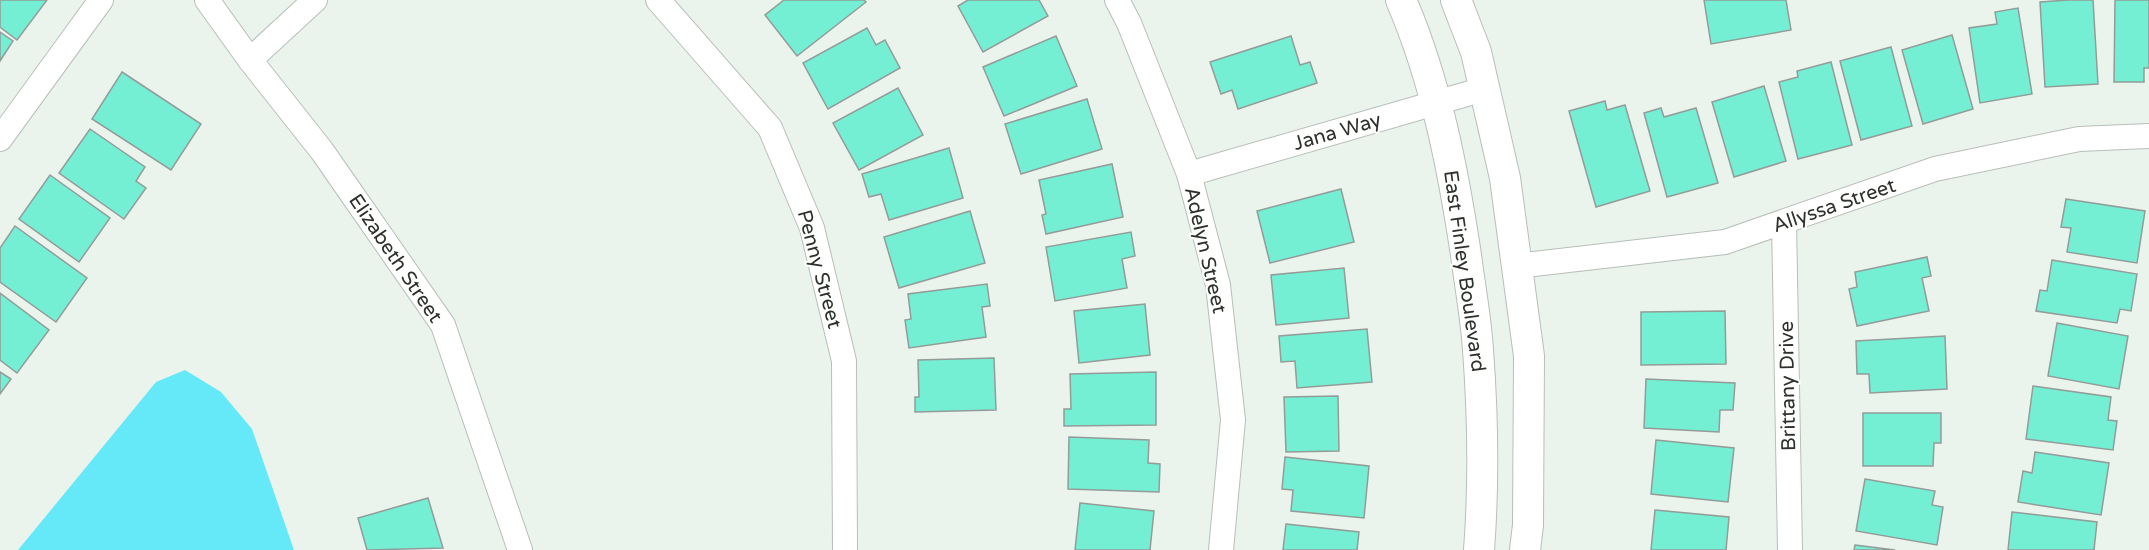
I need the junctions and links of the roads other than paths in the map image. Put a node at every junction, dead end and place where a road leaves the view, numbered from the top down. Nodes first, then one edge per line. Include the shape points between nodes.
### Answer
1 (101, 0) edge
2 (207, 0) edge
3 (315, 0) edge
4 (658, 0) edge
5 (1117, 0) edge
6 (1401, 0) edge
7 (1456, 0) edge
8 (250, 60) junction
9 (1484, 89) junction
10 (1436, 102) junction
11 (2149, 136) edge
12 (0, 139) edge
13 (1189, 174) junction
14 (1784, 222) junction
15 (1517, 266) junction
16 (520, 550) edge
17 (844, 550) edge
18 (1221, 550) edge
19 (1479, 550) edge
20 (1525, 550) edge
21 (1790, 550) edge

1 - 12 street
2 - 8 street, Elizabeth Street
3 - 8 street
4 - 17 street, Penny Street via 770,128 812,228 844,362
5 - 13 street, Adelyn Street
6 - 10 street, East Finley Boulevard
7 - 9 street via 1476,52
8 - 16 street, Elizabeth Street via 322,151 443,325
9 - 10 street, Jana Way
9 - 15 street via 1505,178
10 - 13 street, Jana Way
10 - 19 street, East Finley Boulevard via 1459,209 1478,348 1482,414
11 - 14 street, Allyssa Street via 2079,140 1935,169
13 - 18 street, Adelyn Street via 1218,285 1233,420
14 - 15 street, Allyssa Street via 1725,242
14 - 21 street, Brittany Drive
15 - 20 street via 1529,356

